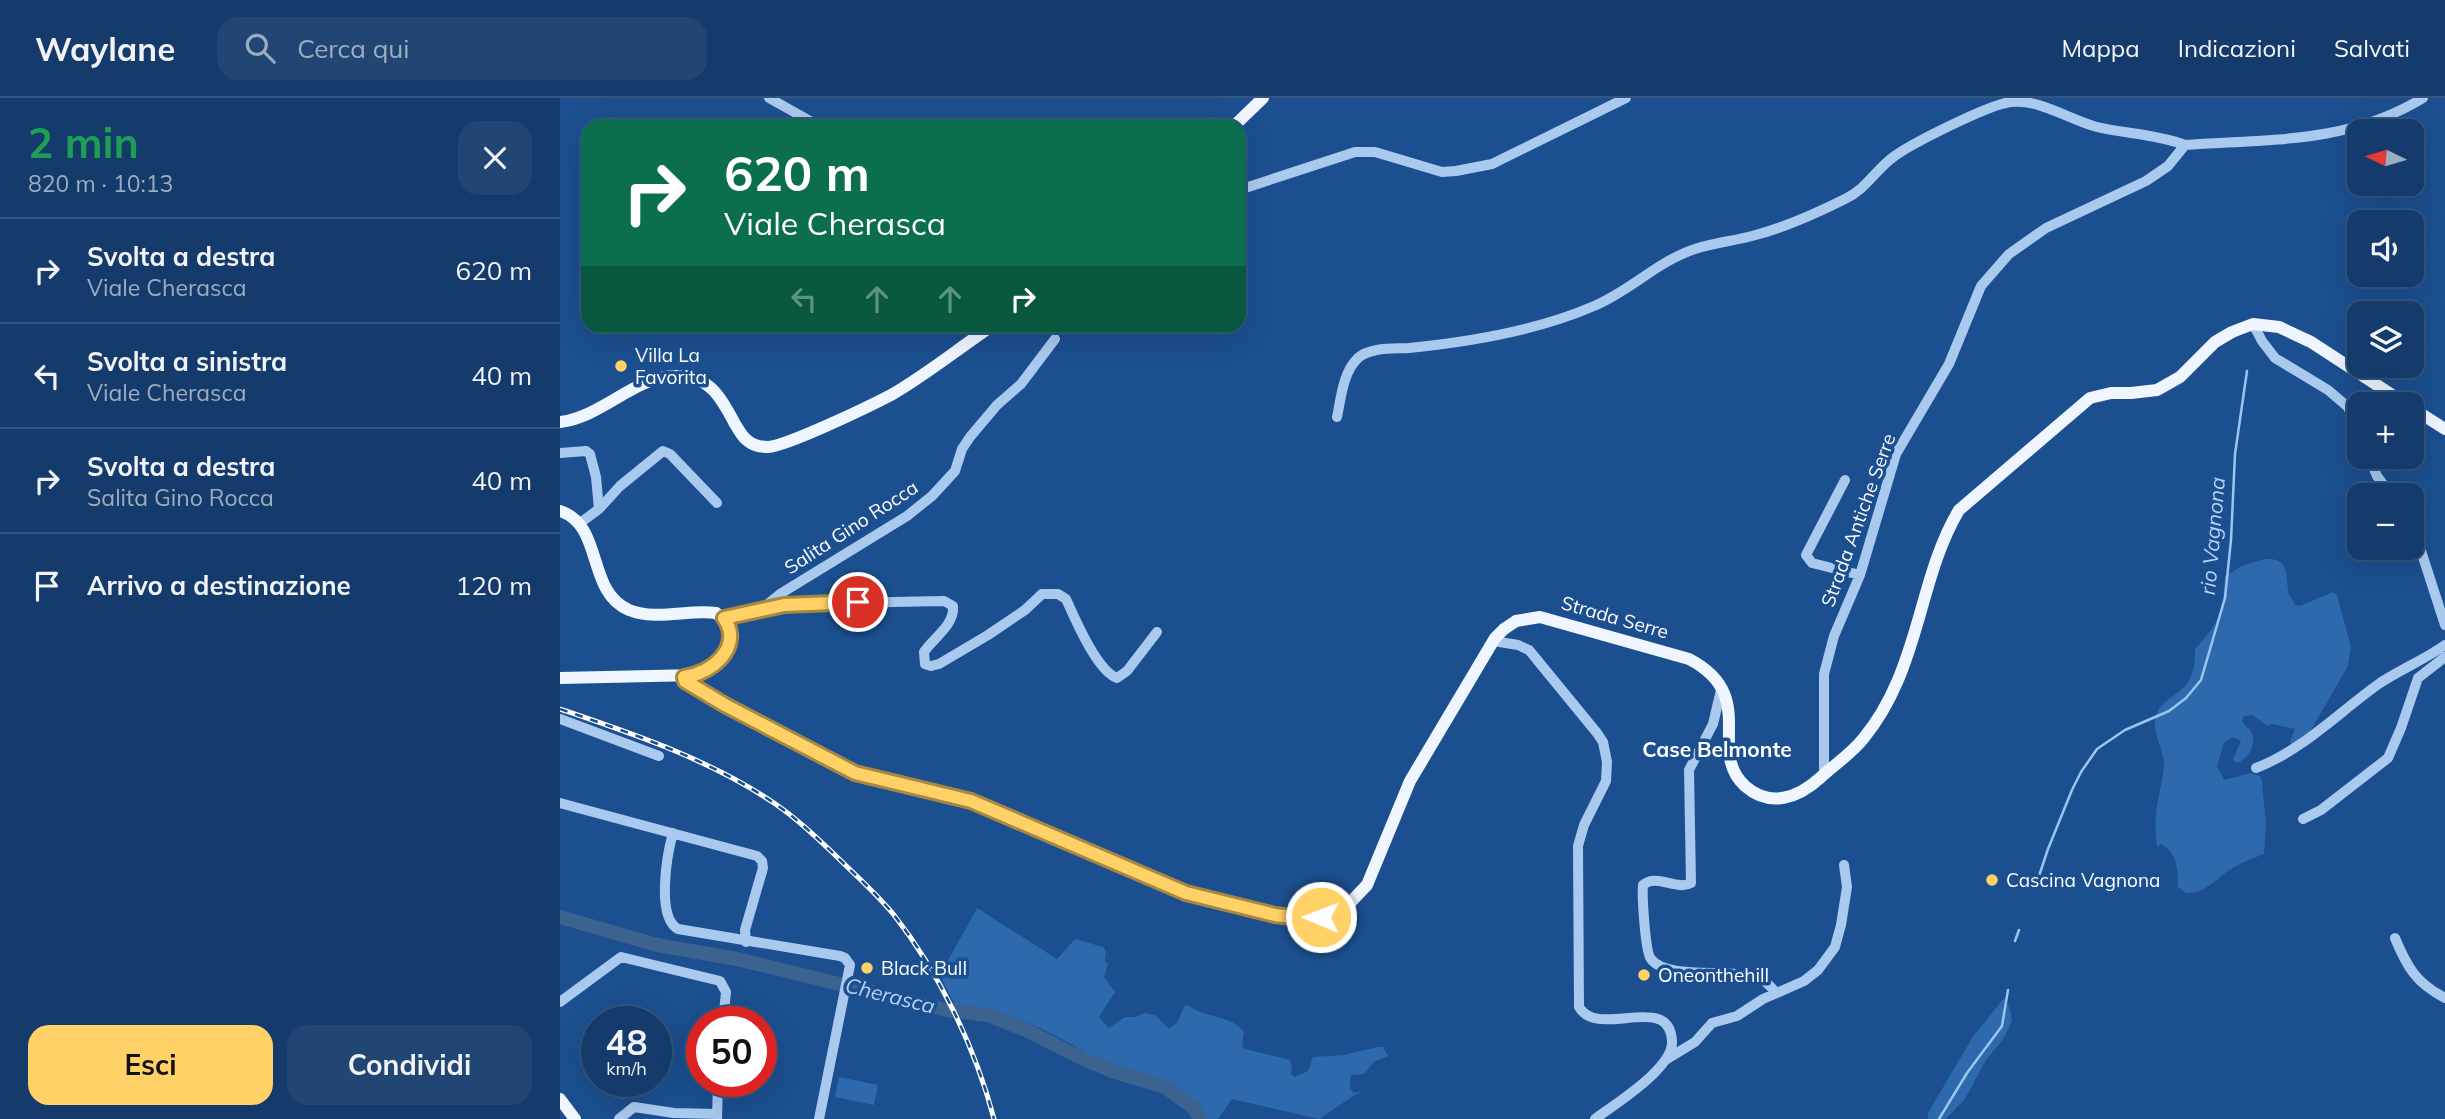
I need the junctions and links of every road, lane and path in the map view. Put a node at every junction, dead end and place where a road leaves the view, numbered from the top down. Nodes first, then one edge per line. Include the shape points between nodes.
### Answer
1 (769, 98) edge
2 (1263, 98) edge
3 (1626, 98) edge
4 (2423, 98) edge
5 (806, 119) edge
6 (1241, 119) edge
7 (2185, 145) junction
8 (1246, 188) edge
9 (2253, 324) junction
10 (982, 333) edge
11 (1055, 339) dead end
12 (2388, 392) edge
13 (2347, 406) edge
14 (2424, 416) edge
15 (1337, 417) dead end
16 (560, 422) edge
17 (2445, 429) edge
18 (560, 453) edge
19 (1845, 480) dead end
20 (717, 503) dead end
21 (599, 509) junction
22 (560, 511) edge
23 (580, 523) junction
24 (2424, 560) edge
25 (1860, 575) junction
26 (762, 608) junction
27 (724, 618) junction
28 (2445, 625) edge
29 (1157, 632) dead end
30 (1493, 641) junction
31 (2445, 645) edge
32 (2445, 657) edge
33 (684, 677) junction
34 (560, 678) edge
35 (1722, 686) junction
36 (560, 719) edge
37 (659, 756) dead end
38 (2256, 768) dead end
39 (1824, 774) junction
40 (560, 803) edge
41 (2304, 819) dead end
42 (673, 833) junction
43 (1844, 865) dead end
44 (2395, 938) dead end
45 (746, 942) junction
46 (1776, 993) junction
47 (2445, 998) edge
48 (560, 1002) edge
49 (725, 1006) edge
50 (1667, 1059) junction
51 (718, 1097) edge
52 (561, 1107) edge
53 (717, 1117) edge
54 (575, 1119) edge
55 (619, 1119) edge
56 (820, 1119) edge
57 (1595, 1119) edge

1 - 5 street
2 - 6 main road
3 - 8 street via 1492,164 1442,172 1375,152 1354,152
4 - 7 street via 2375,122 2317,135
7 - 15 street via 2095,126 2027,103 1997,106 1893,157 1847,198 1755,236 1695,249 1597,305 1476,339 1364,355 1348,375
7 - 25 street, Strada Antiche Serre via 2168,166 2146,181 2046,228 1991,272 1949,364 1896,454
9 - 12 main road via 2279,327 2311,342
9 - 13 street via 2275,358
9 - 39 main road via 2215,342 2180,377 2157,390 2090,398 1959,510 1946,533 1898,680 1862,740
10 - 16 main road via 892,394 770,447 749,442 714,390 687,376 654,380 592,413
11 - 26 street, Salita Gino Rocca via 1021,384 970,436 955,471 932,496
14 - 17 main road
18 - 21 street via 590,454
19 - 25 street via 1806,555 1812,563
20 - 21 street via 663,451
21 - 23 street
22 - 23 main road
23 - 27 main road via 603,582 625,609 642,614 710,612
24 - 28 street
25 - 39 street, Strada Antiche Serre via 1834,636 1824,674
26 - 27 street, Salita Gino Rocca
26 - 29 street, Salita Gino Rocca via 948,602 954,607 952,618 924,652 925,664 931,666 988,635 1042,594 1058,594 1066,599 1107,673 1117,678
27 - 33 main road via 730,636 723,657 706,671
30 - 33 main road, Strada Serre via 1410,781 1367,885 1339,911 1311,919 1186,893 971,801 855,773 725,705
30 - 35 main road, Strada Serre via 1516,621 1550,618 1689,659 1706,667
30 - 50 street via 1529,650 1603,742 1606,781 1584,825 1577,855 1579,1007 1592,1019 1648,1017 1664,1021 1673,1043
31 - 38 street via 2380,683 2284,755
32 - 41 street via 2418,678 2388,758
33 - 34 main road
35 - 39 main road via 1730,756 1743,784 1755,793 1784,799 1799,794
35 - 46 street via 1713,724 1689,770 1691,883 1644,883 1647,950 1657,965 1686,972 1748,975 1761,979
36 - 37 street
40 - 42 street
42 - 45 street via 666,862 667,904 673,926
42 - 45 street via 760,858 763,869 745,930
43 - 46 street via 1847,887 1836,947 1804,981
44 - 47 street via 2408,968 2427,988
45 - 56 street via 848,960 850,971
46 - 50 street via 1737,1016 1712,1023 1687,1048
48 - 49 street via 621,957 720,981 726,992
50 - 57 street
51 - 53 street
52 - 54 main road
53 - 55 street via 634,1107

